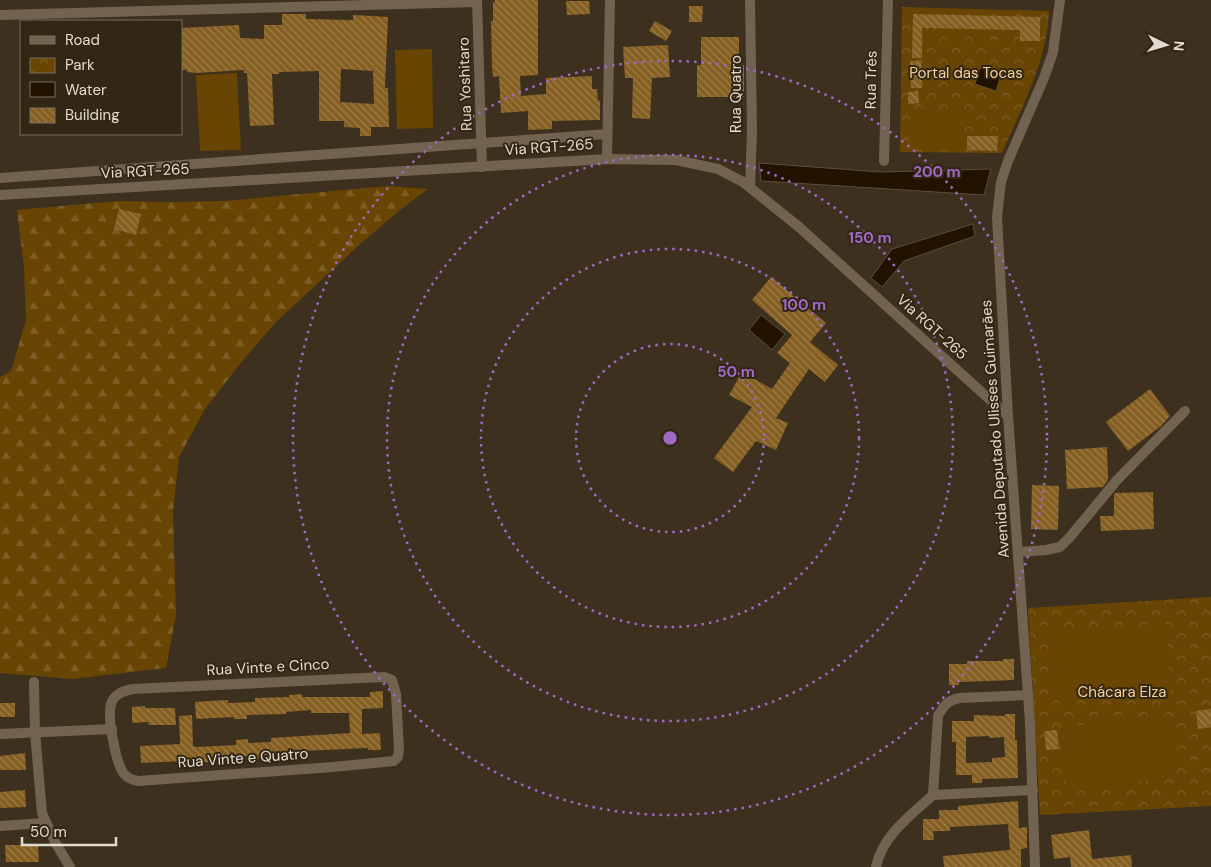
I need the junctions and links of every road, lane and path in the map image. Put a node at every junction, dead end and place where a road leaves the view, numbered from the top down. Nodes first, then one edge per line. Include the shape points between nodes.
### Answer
1 (610, 0) edge
2 (750, 0) edge
3 (888, 0) edge
4 (1060, 0) edge
5 (477, 1) edge
6 (0, 15) edge
7 (607, 134) junction
8 (482, 142) junction
9 (607, 159) junction
10 (884, 161) dead end
11 (482, 167) junction
12 (0, 178) edge
13 (750, 187) junction
14 (0, 195) edge
15 (1185, 410) dead end
16 (1008, 416) junction
17 (1019, 552) junction
18 (34, 682) dead end
19 (1028, 695) junction
20 (112, 729) junction
21 (36, 732) junction
22 (0, 734) edge
23 (399, 745) joint
24 (1033, 790) junction
25 (933, 795) junction
26 (45, 823) junction
27 (0, 826) edge
28 (70, 867) edge
29 (876, 867) edge
30 (1035, 867) edge

1 - 7 street
2 - 13 street, Rua Quatro
3 - 10 street, Rua Três
4 - 16 street, Avenida Deputado Ulisses Guimarães via 1053,52 1008,160 997,204
5 - 6 street
5 - 8 street, Rua Yoshitaro
7 - 8 street
7 - 9 street
8 - 11 street, Rua Yoshitaro
8 - 12 street
9 - 11 street, Via RGT-265
9 - 13 street, Via RGT-265 via 676,160 700,164
11 - 14 street, Via RGT-265
13 - 16 street, Via RGT-265 via 799,227
15 - 17 street via 1117,480 1060,547
16 - 17 street, Avenida Deputado Ulisses Guimarães
17 - 19 street, Avenida Deputado Ulisses Guimarães
18 - 21 street
19 - 24 street, Avenida Deputado Ulisses Guimarães
19 - 25 street via 950,700 943,706 938,716
20 - 21 street
20 - 23 street, Rua Vinte e Quatro via 121,769 130,779 138,780 389,763 398,757
20 - 23 street, Rua Vinte e Cinco via 112,702 127,690 384,676 391,678 394,684
21 - 22 street
21 - 26 street via 40,800
24 - 25 street
24 - 30 street, Avenida Deputado Ulisses Guimarães
25 - 29 street via 897,828 882,850
26 - 27 street
26 - 28 street

